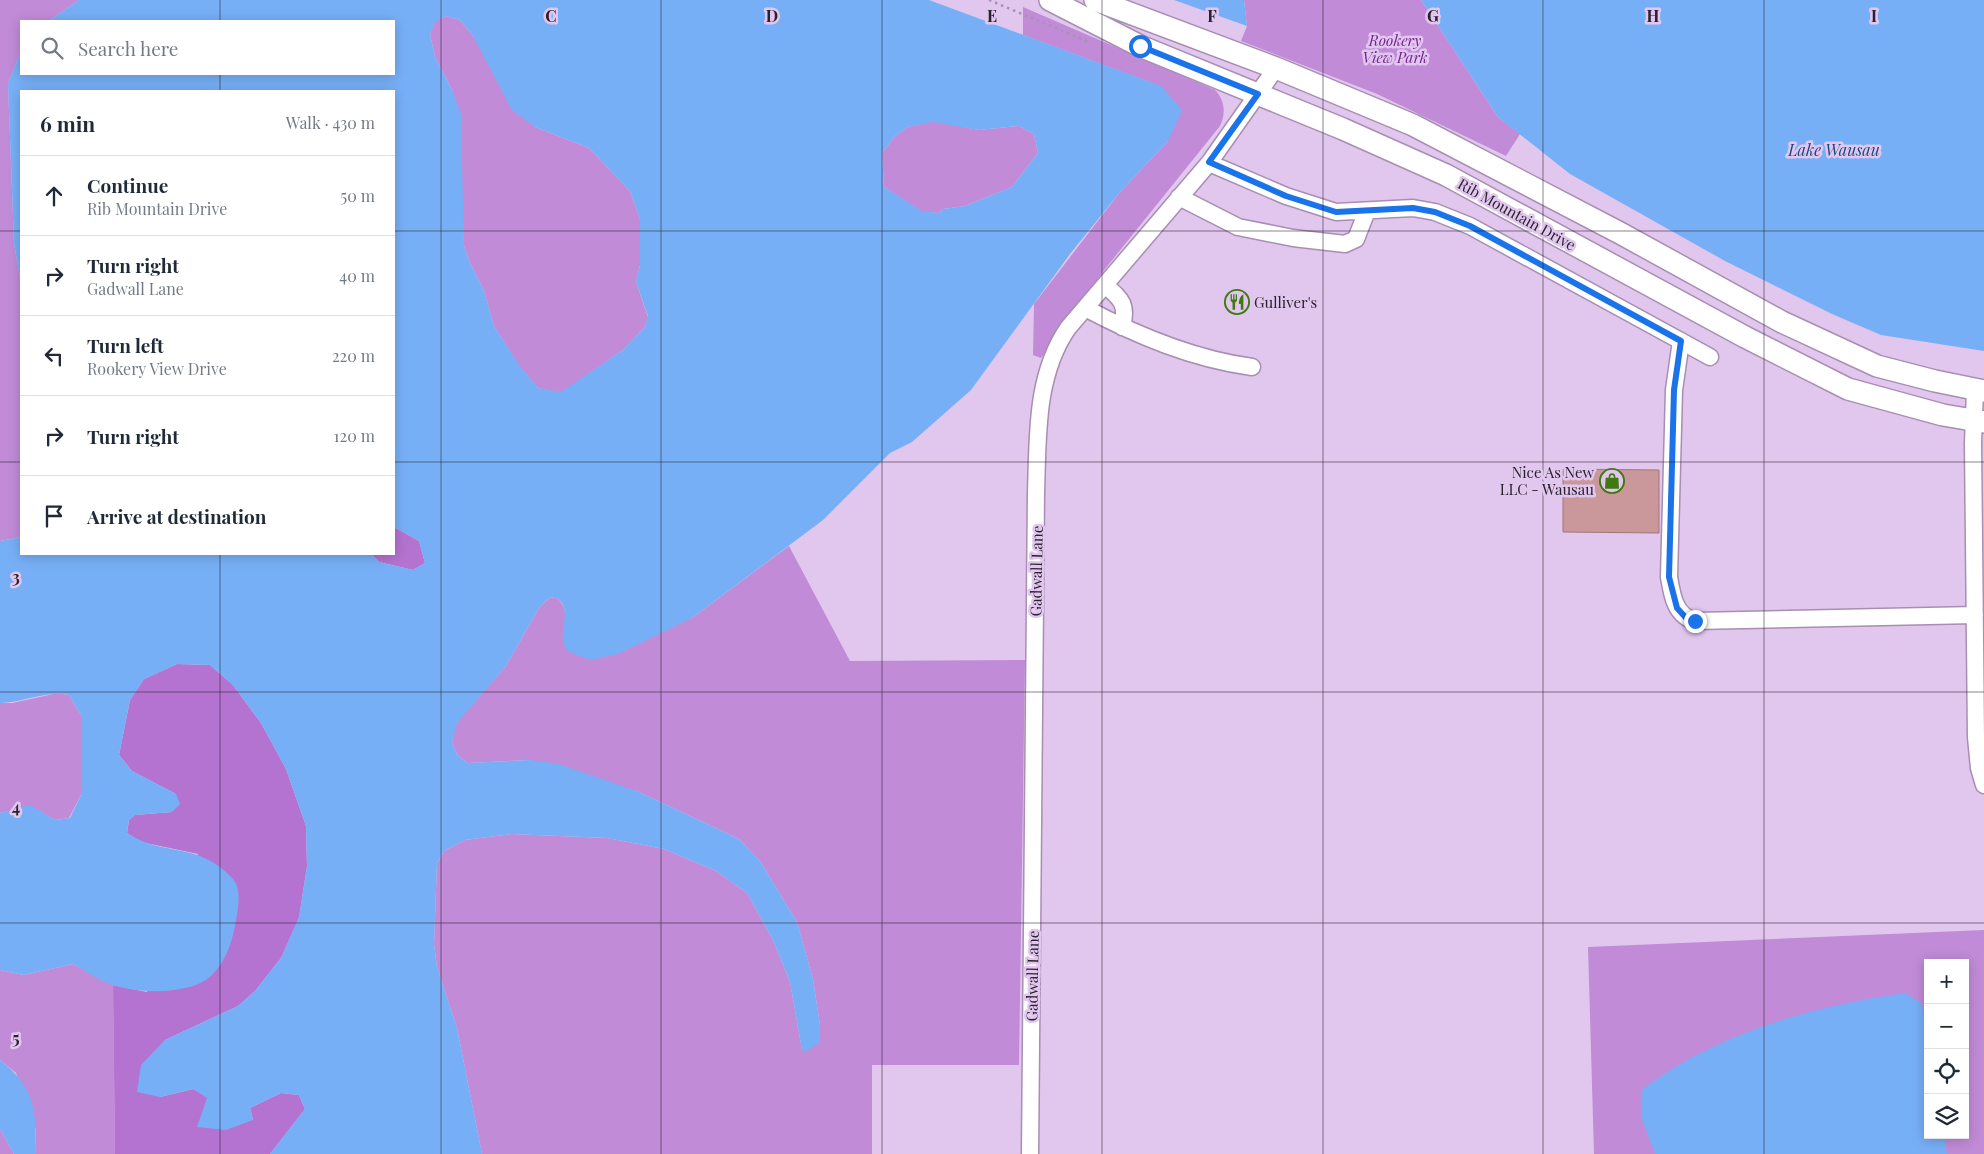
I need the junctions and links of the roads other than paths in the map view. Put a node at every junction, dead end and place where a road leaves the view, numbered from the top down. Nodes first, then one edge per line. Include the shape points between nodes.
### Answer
1 (1050, 0) edge
2 (1094, 0) edge
3 (1276, 68) junction
4 (1258, 94) junction
5 (1209, 162) junction
6 (1179, 198) junction
7 (1367, 211) junction
8 (1105, 286) junction
9 (1085, 308) junction
10 (1122, 327) junction
11 (1681, 341) junction
12 (1710, 357) dead end
13 (1252, 367) dead end
14 (1980, 390) edge
15 (1979, 421) edge
16 (1975, 615) junction
17 (1984, 785) edge
18 (1030, 1154) edge

1 - 4 main road, Rib Mountain Drive via 1122,37
2 - 3 main road, Rib Mountain Drive
3 - 4 street, Gadwall Lane
3 - 14 main road, Rib Mountain Drive via 1413,125 1782,322 1876,366
4 - 5 street, Gadwall Lane
4 - 15 main road, Rib Mountain Drive via 1446,175 1848,389 1929,412
5 - 6 street, Gadwall Lane
5 - 7 street via 1286,196 1336,212
6 - 7 street via 1238,227 1345,244 1356,239
6 - 8 street, Gadwall Lane
7 - 11 street via 1413,208 1435,212 1470,226
8 - 9 street, Gadwall Lane
8 - 10 street via 1121,299 1125,315
9 - 10 street
9 - 18 street, Gadwall Lane via 1061,338 1049,363 1039,423
10 - 13 street via 1218,362
11 - 12 street
11 - 16 street via 1674,390 1669,577 1672,596 1681,614 1695,621
14 - 15 street
15 - 16 street
16 - 17 street via 1976,737

